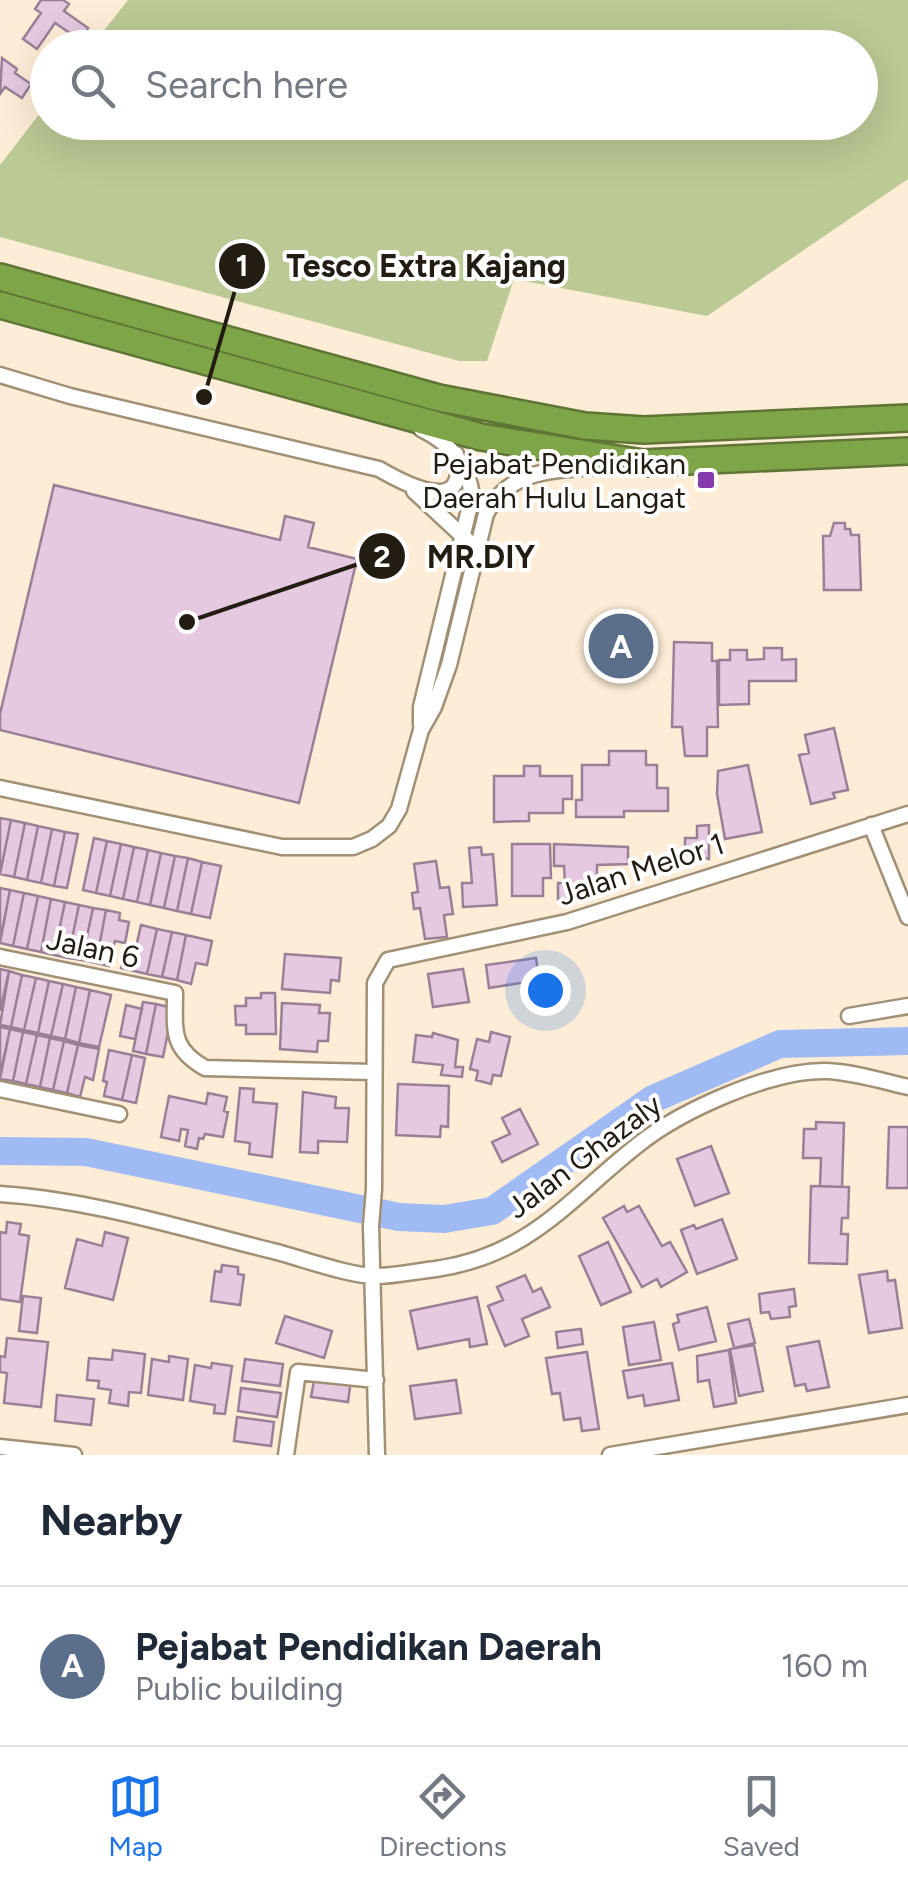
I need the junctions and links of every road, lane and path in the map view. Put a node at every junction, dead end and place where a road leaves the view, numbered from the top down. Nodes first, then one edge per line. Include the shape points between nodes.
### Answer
1 (0, 278) edge
2 (0, 305) edge
3 (91, 316) junction
4 (0, 375) edge
5 (385, 412) junction
6 (908, 418) edge
7 (908, 451) edge
8 (456, 454) junction
9 (644, 463) junction
10 (411, 488) junction
11 (463, 539) junction
12 (478, 544) junction
13 (421, 730) junction
14 (0, 788) edge
15 (908, 814) edge
16 (871, 825) junction
17 (908, 917) edge
18 (0, 956) edge
19 (908, 1006) edge
20 (850, 1016) dead end
21 (374, 1072) junction
22 (908, 1086) edge
23 (0, 1089) edge
24 (119, 1114) dead end
25 (0, 1194) edge
26 (374, 1276) junction
27 (376, 1380) junction
28 (908, 1404) edge
29 (0, 1446) edge
30 (74, 1455) edge
31 (286, 1455) edge
32 (377, 1455) edge
33 (610, 1455) edge

1 - 3 highway
2 - 3 highway
3 - 5 highway
3 - 6 highway via 586,426 644,430
4 - 10 street via 378,470
5 - 8 street
5 - 9 highway via 481,437
7 - 9 highway
8 - 10 street via 457,475 445,492
8 - 11 street via 471,483
9 - 12 street via 520,478 495,496
10 - 11 street
11 - 12 street
11 - 13 street
12 - 13 street via 449,665
13 - 14 street via 399,809 389,826 353,847 282,847
15 - 16 street, Jalan Melor 1
16 - 17 street
16 - 21 street, Jalan Melor 1 via 567,922 388,960 374,983
18 - 21 street, Jalan 6 via 175,993 175,1035 184,1056 204,1068
19 - 20 street
21 - 26 street
22 - 26 street, Jalan Ghazaly via 821,1071 702,1104 639,1144 543,1227 499,1251 457,1265
23 - 24 street
25 - 26 street, Jalan Ghazaly via 96,1207
26 - 27 street
27 - 31 street via 298,1372
27 - 32 street
28 - 33 street
29 - 30 street

